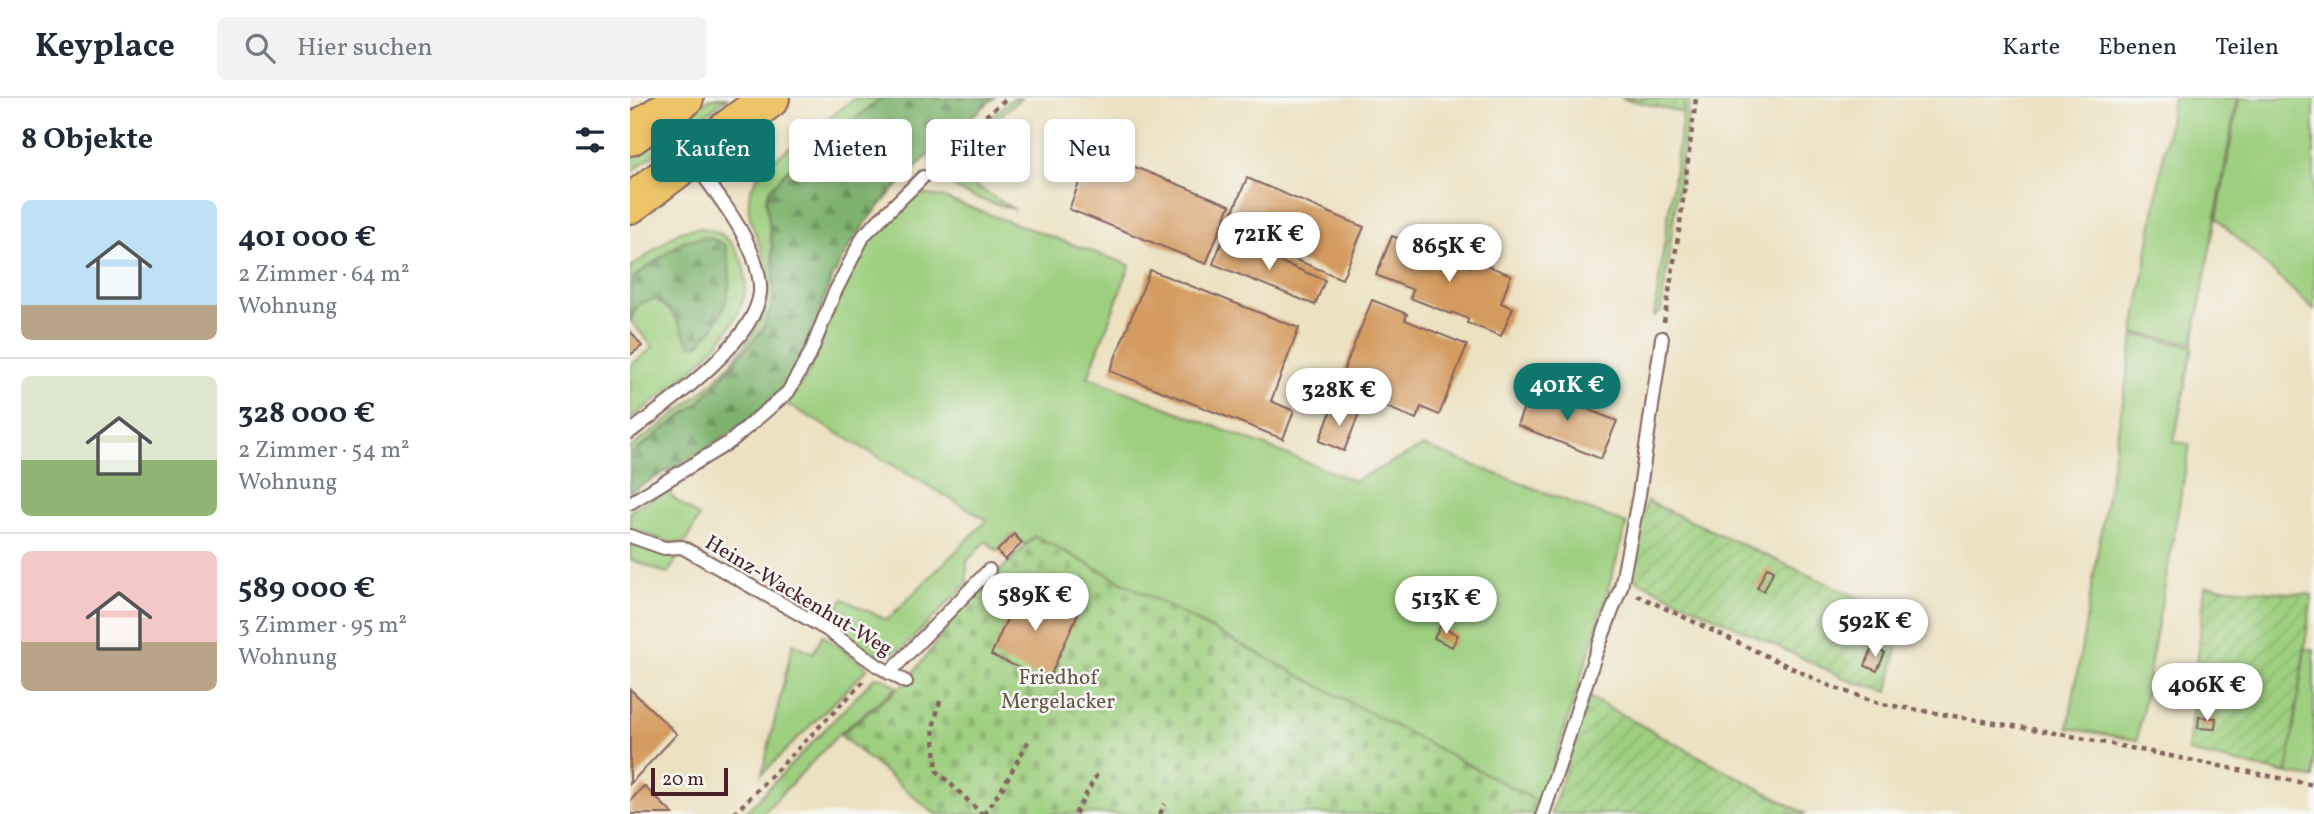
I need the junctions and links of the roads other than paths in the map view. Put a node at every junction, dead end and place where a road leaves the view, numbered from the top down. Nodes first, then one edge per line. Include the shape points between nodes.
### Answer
1 (637, 98) edge
2 (684, 98) edge
3 (769, 98) edge
4 (630, 106) edge
5 (742, 119) edge
6 (630, 136) edge
7 (923, 177) road end
8 (659, 182) edge
9 (707, 182) edge
10 (630, 204) edge
11 (1662, 338) road end
12 (630, 432) edge
13 (630, 503) edge
14 (630, 536) edge
15 (989, 570) dead end
16 (884, 669) junction
17 (906, 682) dead end
18 (1543, 814) edge

1 - 4 highway
2 - 6 highway
3 - 5 highway
7 - 13 lane via 864,235 788,392 730,442
8 - 10 highway
9 - 12 lane via 745,239 754,258 760,293 739,335 698,380
11 - 18 lane via 1621,587
14 - 16 lane, Heinz-Wackenhut-Weg via 664,548 682,547 826,629
15 - 16 lane
16 - 17 lane, Heinz-Wackenhut-Weg

